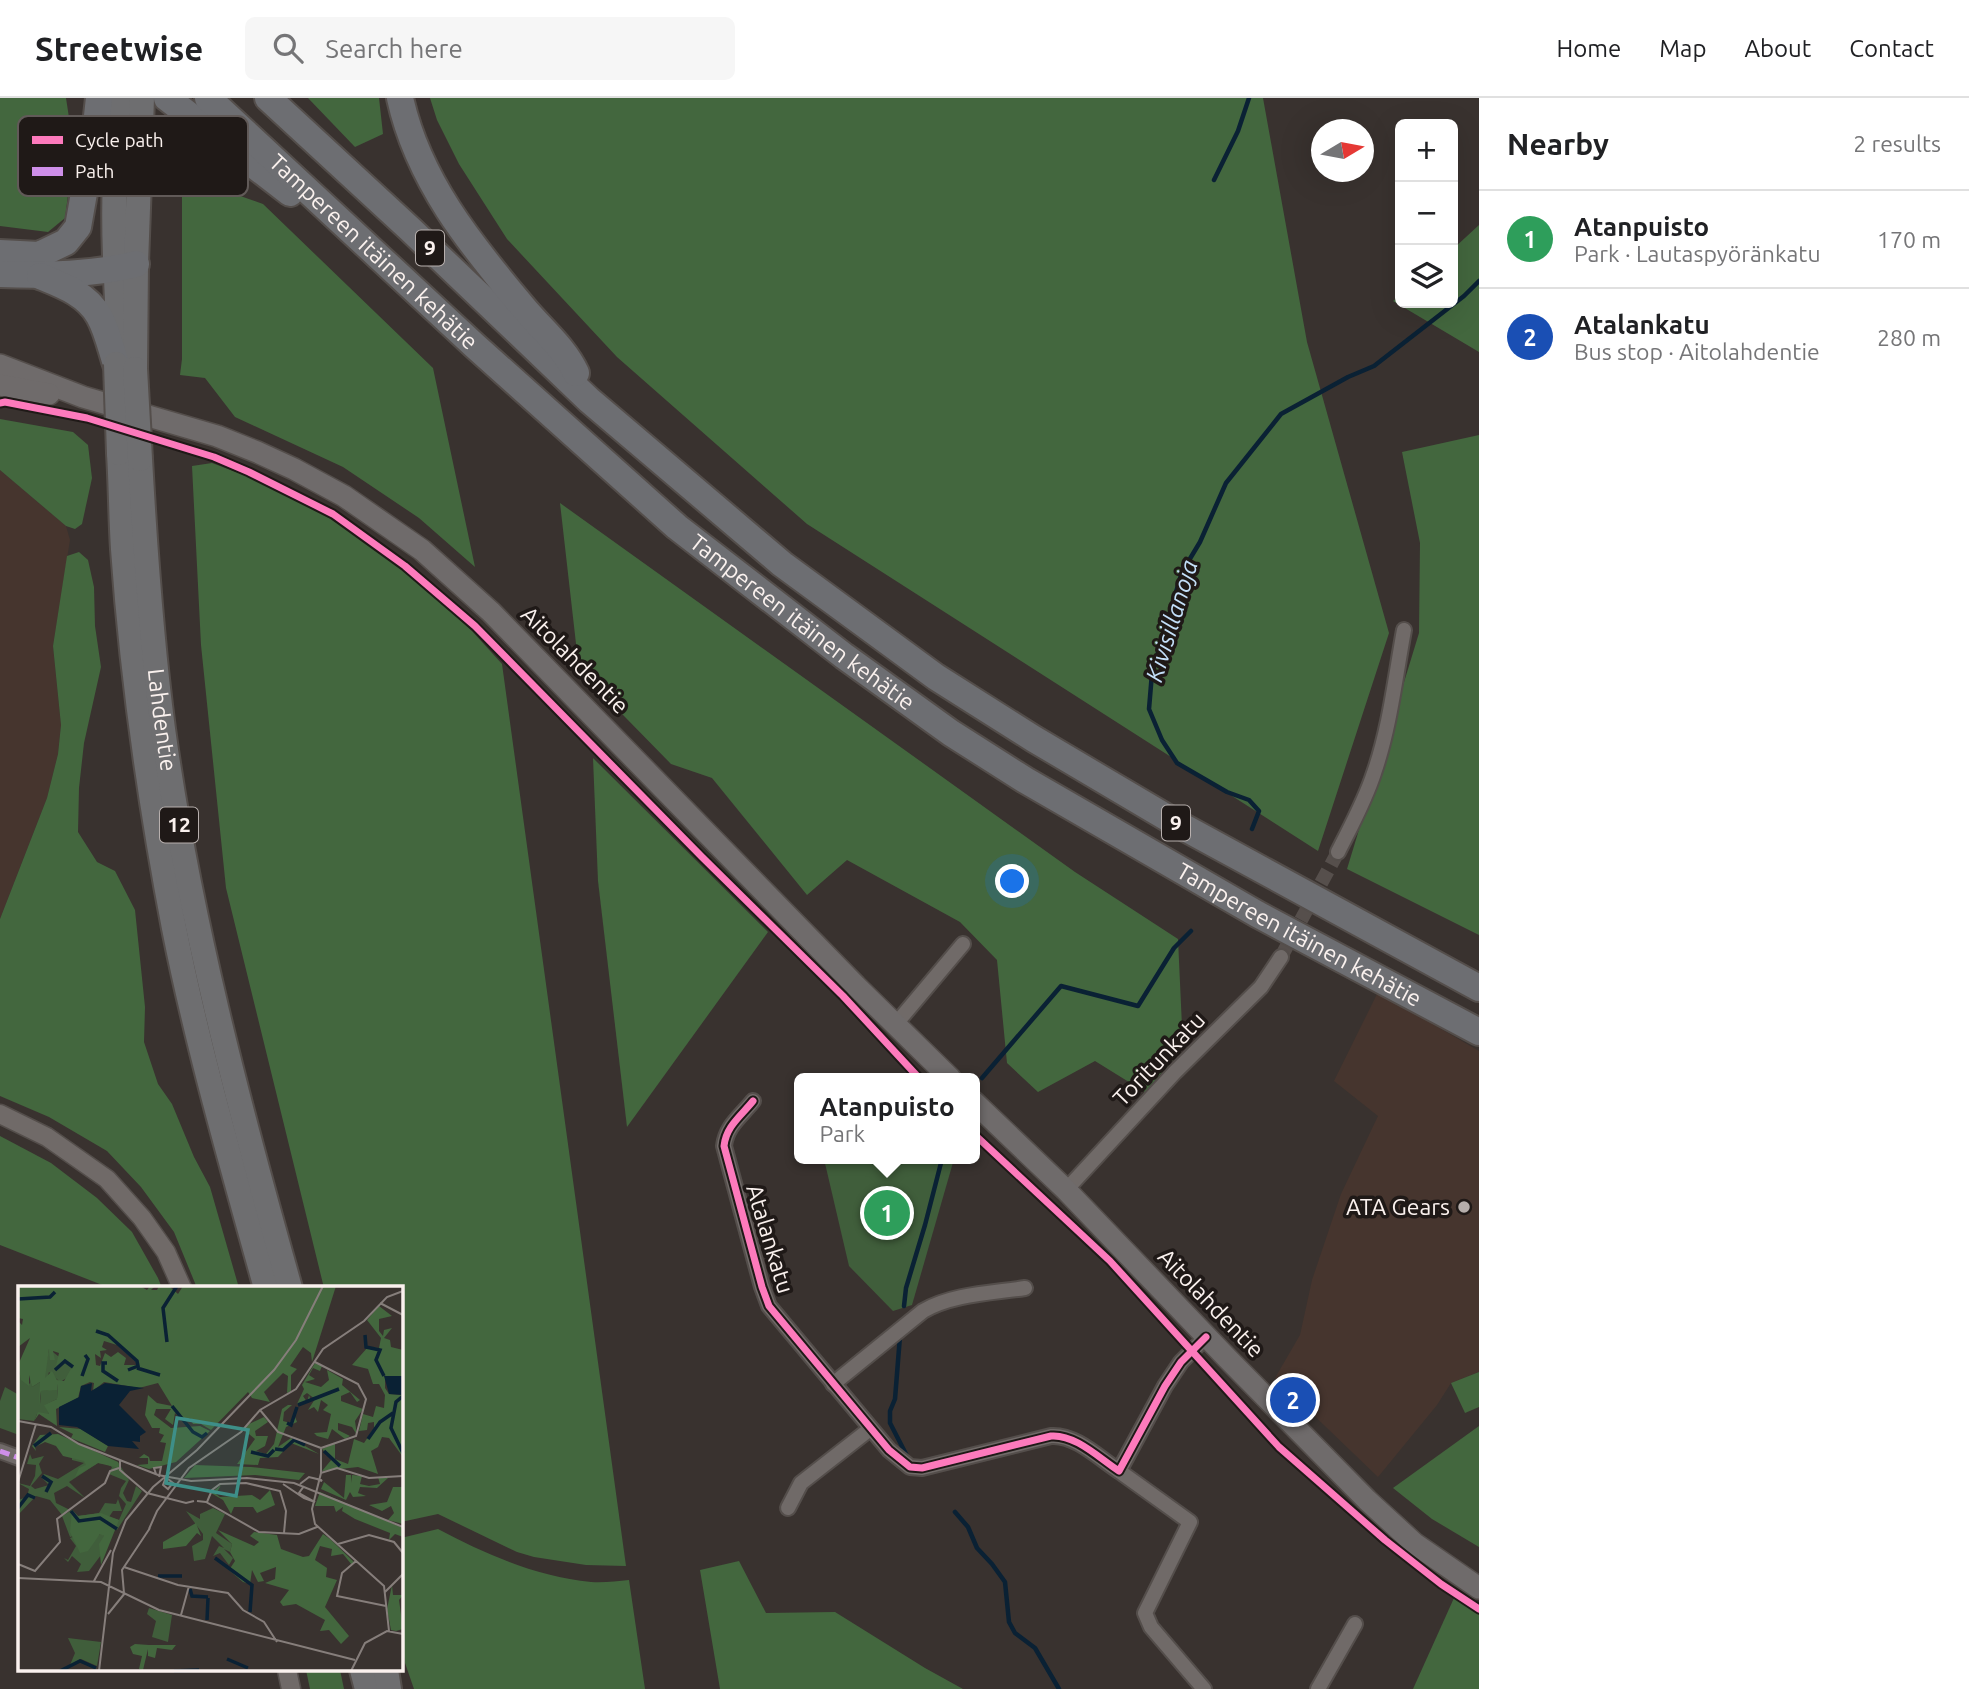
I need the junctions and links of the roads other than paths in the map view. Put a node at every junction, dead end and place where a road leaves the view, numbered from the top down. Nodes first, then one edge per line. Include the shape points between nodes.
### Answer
1 (99, 98) edge
2 (119, 98) edge
3 (142, 98) edge
4 (167, 98) edge
5 (208, 98) edge
6 (268, 98) edge
7 (400, 98) edge
8 (110, 116) edge
9 (118, 116) edge
10 (128, 116) edge
11 (191, 116) edge
12 (228, 116) edge
13 (248, 135) edge
14 (248, 160) edge
15 (91, 196) edge
16 (120, 196) edge
17 (0, 253) edge
18 (122, 262) junction
19 (387, 263) junction
20 (39, 265) junction
21 (0, 274) edge
22 (0, 365) edge
23 (126, 366) junction
24 (0, 385) edge
25 (83, 397) junction
26 (589, 400) junction
27 (130, 456) junction
28 (1404, 631) dead end
29 (1338, 852) tunnel mouth
30 (963, 944) dead end
31 (1281, 957) tunnel mouth
32 (1479, 988) edge
33 (895, 1025) junction
34 (1479, 1032) edge
35 (945, 1073) edge
36 (753, 1101) dead end
37 (980, 1107) edge
38 (0, 1114) edge
39 (1066, 1190) junction
40 (181, 1286) edge
41 (265, 1286) edge
42 (289, 1286) edge
43 (1026, 1287) dead end
44 (1206, 1337) junction
45 (833, 1384) junction
46 (870, 1429) junction
47 (0, 1451) edge
48 (18, 1458) edge
49 (1119, 1471) junction
50 (788, 1508) dead end
51 (1479, 1588) edge
52 (1355, 1624) dead end
53 (363, 1672) edge
54 (367, 1689) edge
55 (1204, 1689) edge
56 (1318, 1689) edge

1 - 8 highway
2 - 9 highway, 12
3 - 10 highway, 12
4 - 11 highway
5 - 12 highway, Tampereen itäinen kehätie / 9
6 - 26 highway, Tampereen itäinen kehätie / 9
7 - 26 highway via 409,134 438,196 523,308 569,359
13 - 19 highway, Tampereen itäinen kehätie / 9
14 - 19 highway
15 - 20 highway via 78,227
16 - 18 highway, 12
17 - 20 highway
18 - 20 highway
18 - 23 highway, Lahdentie / 12 via 119,335
19 - 34 highway, Tampereen itäinen kehätie / 9 via 677,527 951,733 1234,901
20 - 21 highway
20 - 23 highway via 87,301
22 - 25 main road, Aitolahdentie
23 - 27 highway, Lahdentie / 12, bridge
24 - 25 main road, Aitolahdentie
25 - 33 main road, Aitolahdentie via 257,452 344,496 422,550 491,612
26 - 32 highway, Tampereen itäinen kehätie / 9 via 782,564 936,677 1176,823
27 - 41 highway, Lahdentie / 12 via 123,548 149,783 192,1007
27 - 42 highway, Lahdentie / 12 via 175,806 211,984
28 - 29 street via 1374,773
30 - 33 street
31 - 39 street, Toritunkatu via 1261,987
33 - 35 main road, Aitolahdentie
36 - 45 street, Atalankatu via 730,1127 724,1146 762,1287 769,1306
37 - 39 main road, Aitolahdentie
38 - 40 street via 47,1137 107,1178 142,1217 166,1252
39 - 44 main road, Aitolahdentie
43 - 45 street via 936,1304
44 - 49 street via 1165,1386
44 - 51 main road, Aitolahdentie via 1386,1518
45 - 46 street, Atalankatu
46 - 49 street, Atalankatu via 909,1467 922,1468 1061,1436
46 - 50 street via 802,1483
47 - 48 street
49 - 55 street via 1190,1522 1145,1613 1151,1627
52 - 56 street
53 - 54 highway

